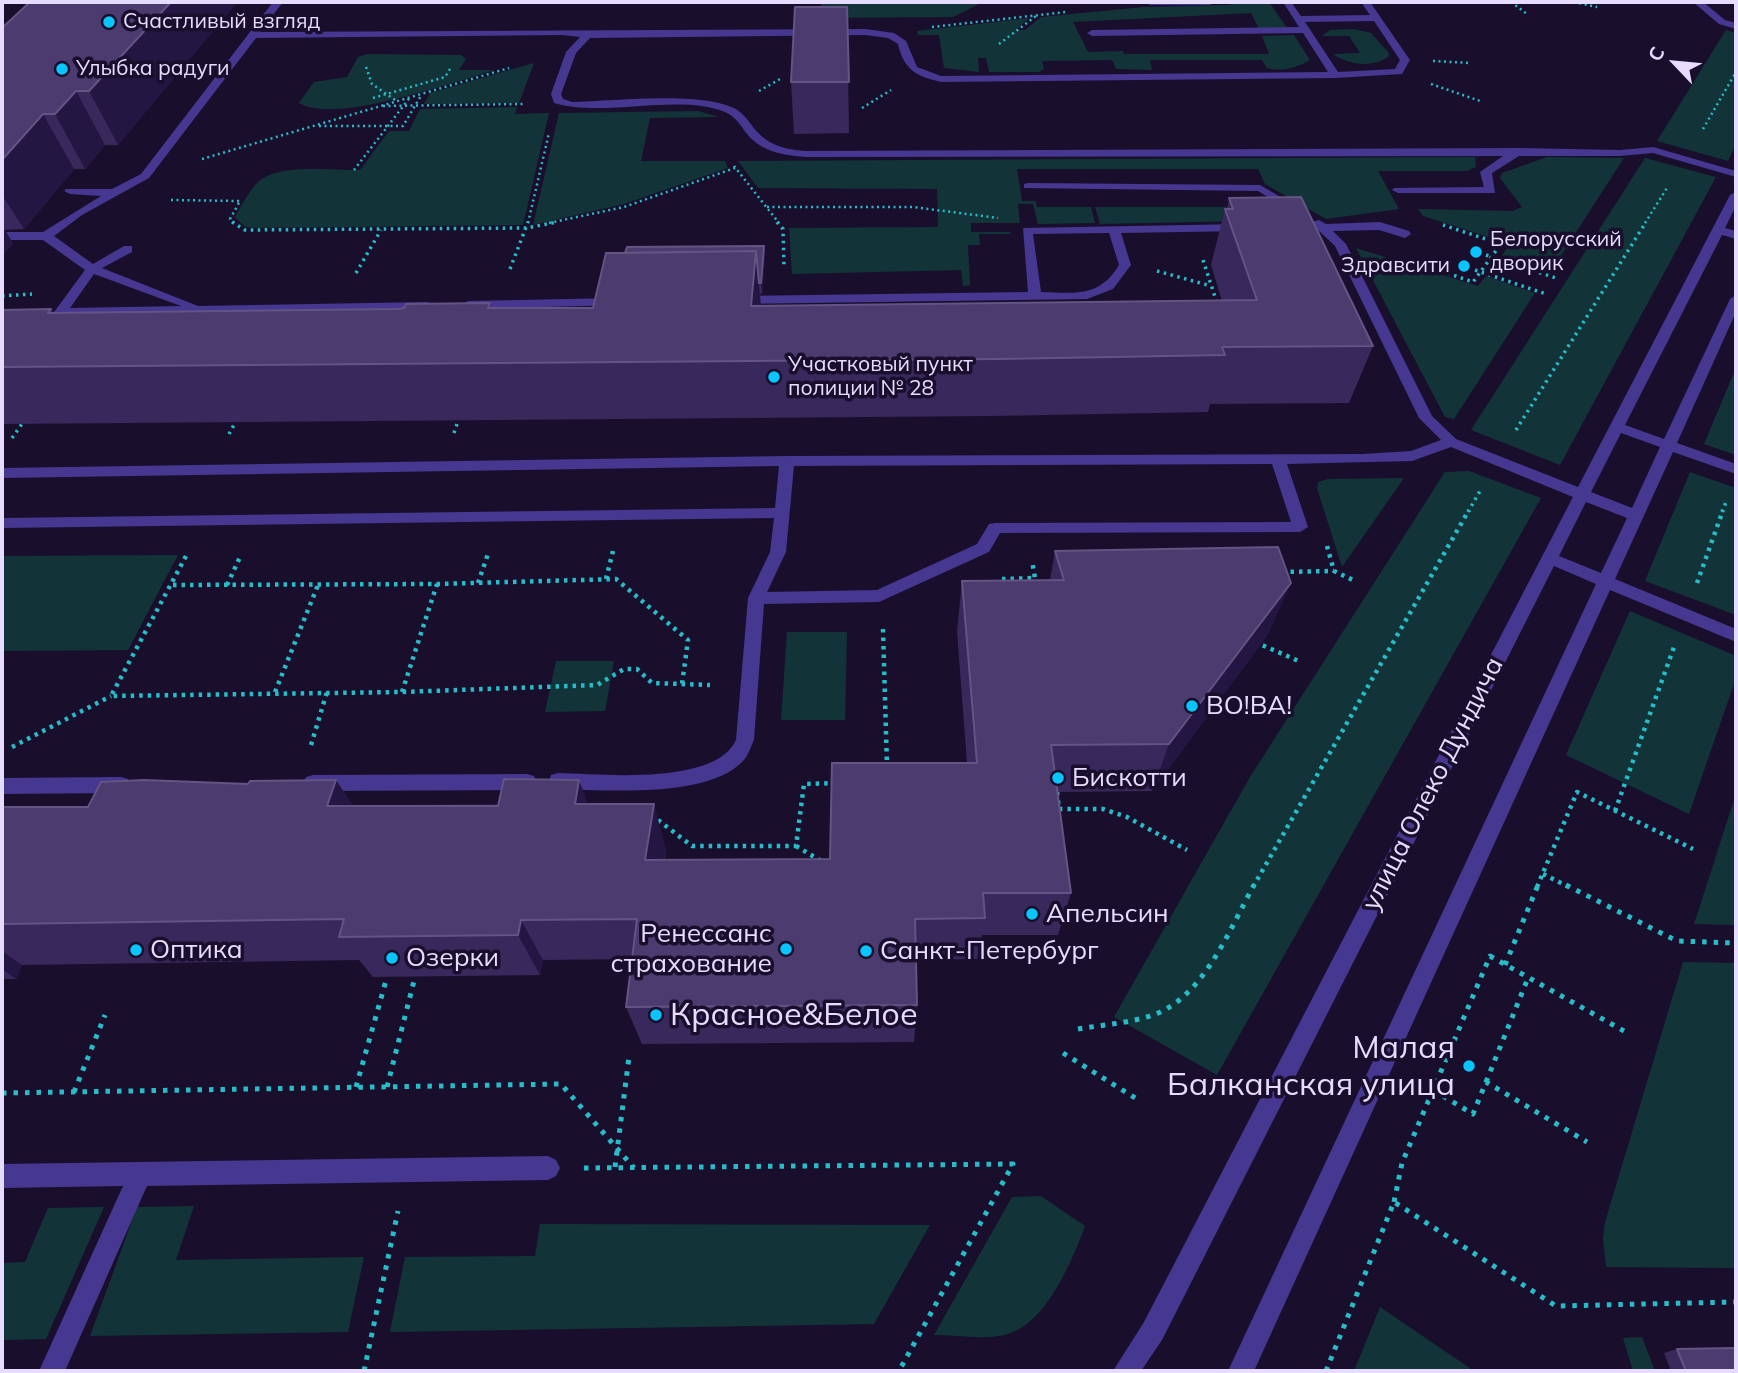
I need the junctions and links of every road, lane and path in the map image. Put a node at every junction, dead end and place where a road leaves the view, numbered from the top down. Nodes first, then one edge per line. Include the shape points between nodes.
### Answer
1 (278, 2) edge
2 (1150, 2) edge
3 (1210, 2) edge
4 (1287, 2) edge
5 (1366, 2) edge
6 (1511, 2) edge
7 (1574, 2) edge
8 (1698, 2) edge
9 (1597, 7) dead end
10 (1076, 12) dead end
11 (1037, 15) junction
12 (1527, 15) dead end
13 (1378, 18) junction
14 (1298, 19) junction
15 (1736, 26) edge
16 (930, 27) dead end
17 (1023, 27) dead end
18 (1305, 30) junction
19 (1092, 33) dead end
20 (254, 35) junction
21 (587, 35) junction
22 (571, 52) junction
23 (366, 62) dead end
24 (450, 69) dead end
25 (1398, 72) junction
26 (1736, 72) edge
27 (1335, 75) junction
28 (423, 93) junction
29 (388, 94) junction
30 (411, 96) junction
31 (373, 98) dead end
32 (558, 100) junction
33 (396, 101) junction
34 (1483, 103) dead end
35 (378, 106) junction
36 (404, 107) junction
37 (389, 125) junction
38 (311, 126) junction
39 (1520, 151) junction
40 (1685, 159) junction
41 (729, 160) dead end
42 (735, 168) junction
43 (354, 170) dead end
44 (1736, 174) edge
45 (145, 176) junction
46 (1028, 186) dead end
47 (1398, 190) dead end
48 (70, 191) dead end
49 (117, 193) junction
50 (1736, 195) edge
51 (767, 207) junction
52 (1324, 227) junction
53 (527, 228) junction
54 (1259, 228) edge
55 (1285, 228) edge
56 (381, 230) junction
57 (1114, 230) junction
58 (1027, 231) junction
59 (1727, 232) edge
60 (1405, 234) junction
61 (2, 236) edge
62 (46, 236) junction
63 (128, 249) dead end
64 (1486, 255) dead end
65 (1492, 257) junction
66 (92, 269) junction
67 (1150, 269) dead end
68 (1475, 270) dead end
69 (1480, 272) junction
70 (1556, 278) dead end
71 (1546, 294) dead end
72 (1035, 296) junction
73 (1736, 299) edge
74 (785, 300) junction
75 (724, 301) edge
76 (636, 302) edge
77 (1222, 303) edge
78 (496, 304) junction
79 (337, 307) junction
80 (202, 309) junction
81 (1618, 427) junction
82 (1451, 442) junction
83 (1669, 446) junction
84 (1278, 459) junction
85 (1497, 460) junction
86 (787, 461) junction
87 (1736, 469) edge
88 (2, 473) edge
89 (1583, 495) junction
90 (782, 513) junction
91 (1636, 516) junction
92 (2, 523) edge
93 (613, 549) dead end
94 (489, 552) dead end
95 (241, 555) dead end
96 (1549, 558) junction
97 (1334, 571) dead end
98 (1280, 572) edge
99 (606, 579) junction
100 (1605, 581) junction
101 (478, 583) junction
102 (437, 584) junction
103 (227, 585) junction
104 (318, 585) junction
105 (756, 598) junction
106 (887, 622) dead end
107 (1736, 636) edge
108 (1251, 640) edge
109 (1301, 663) dead end
110 (682, 684) junction
111 (699, 685) dead end
112 (275, 692) junction
113 (402, 692) junction
114 (111, 696) junction
115 (18, 743) dead end
116 (887, 768) edge
117 (299, 783) edge
118 (137, 785) edge
119 (2, 786) edge
120 (1057, 792) edge
121 (796, 846) dead end
122 (1693, 849) dead end
123 (1187, 850) dead end
124 (830, 866) edge
125 (1543, 874) junction
126 (1736, 943) edge
127 (1505, 965) junction
128 (387, 977) edge
129 (415, 977) edge
130 (1528, 978) junction
131 (104, 1015) dead end
132 (1078, 1029) dead end
133 (1624, 1031) dead end
134 (1063, 1053) dead end
135 (629, 1057) edge
136 (1486, 1082) junction
137 (356, 1087) junction
138 (387, 1087) junction
139 (1433, 1090) junction
140 (74, 1092) junction
141 (2, 1093) edge
142 (1140, 1101) dead end
143 (1587, 1142) dead end
144 (618, 1149) junction
145 (615, 1167) junction
146 (634, 1167) junction
147 (548, 1168) joint
148 (407, 1170) junction
149 (140, 1174) junction
150 (2, 1176) edge
151 (1394, 1202) junction
152 (1736, 1302) edge
153 (51, 1371) edge
154 (364, 1371) edge
155 (899, 1371) edge
156 (1126, 1371) edge
157 (1241, 1371) edge
158 (1326, 1371) edge

1 - 20 street
2 - 3 street
4 - 14 street
5 - 13 street
6 - 12 path
7 - 9 path
8 - 15 street via 1722,22
10 - 11 path
11 - 16 path
11 - 17 path
13 - 14 street
13 - 25 street via 1405,60
14 - 18 street
18 - 19 street
18 - 27 street
20 - 21 street
20 - 45 street
21 - 22 street
21 - 27 street via 891,34 903,43 906,62 917,74 941,79
22 - 28 path
22 - 32 street
23 - 29 path via 372,85
24 - 29 path via 445,77
25 - 27 street
25 - 34 path
26 - 40 path
28 - 30 path
28 - 37 path via 403,126
29 - 31 path
29 - 33 path
30 - 33 path
30 - 36 path
32 - 36 path
32 - 39 street via 572,105 728,109 742,118 765,146 806,154
32 - 53 path
33 - 35 path
33 - 36 path
35 - 36 path
35 - 38 path
36 - 37 path
37 - 38 path
37 - 43 path
38 - 45 path
39 - 40 street via 1653,150
39 - 47 street via 1486,172 1491,191
40 - 44 street
40 - 85 path
41 - 42 path
42 - 51 path
42 - 53 path via 624,207
45 - 49 street
46 - 52 street via 1260,188
48 - 49 street
49 - 56 path via 146,200 240,201 230,219 245,230
49 - 62 street
50 - 59 street, улица Олеко Дундича
51 - 58 path via 914,207 993,217
51 - 74 path via 783,229
52 - 55 street
52 - 60 street via 1380,226
52 - 82 street via 1340,244 1426,418
53 - 56 path
53 - 78 path
54 - 57 street
56 - 79 path
57 - 58 street
57 - 72 street via 1125,265 1111,288 1093,296
58 - 72 street
59 - 81 street, улица Олеко Дундича
60 - 65 path via 1419,218 1501,244
60 - 69 path via 1388,253 1473,282
61 - 62 street
62 - 66 street
63 - 66 street
64 - 65 path
65 - 69 path
65 - 70 path
66 - 80 street
66 - 80 street via 60,312
67 - 77 path via 1211,286 1217,303
68 - 69 path
69 - 71 path
72 - 74 street
73 - 83 street
74 - 75 street
76 - 78 street
78 - 79 street
79 - 80 street
81 - 83 street
81 - 89 street, улица Олеко Дундича
82 - 84 street via 1412,456
82 - 85 street
83 - 87 street
83 - 91 street
84 - 86 street
84 - 105 street via 1300,527 996,528 983,548 879,596
85 - 89 street
85 - 132 path via 1197,985 1171,1007 1150,1016
86 - 88 street
86 - 90 street
89 - 91 street
89 - 96 street, улица Олеко Дундича
90 - 92 street
90 - 105 street via 778,552
91 - 100 street
93 - 99 path
94 - 101 path
95 - 103 path
96 - 100 street
96 - 156 street, улица Олеко Дундича via 1153,1331
97 - 98 path
99 - 101 path
99 - 110 path via 616,579 688,640
100 - 107 street
100 - 157 street
101 - 102 path
102 - 104 path
102 - 113 path
103 - 104 path
103 - 114 path via 173,585
104 - 112 path
105 - 117 street via 746,740 738,754 711,771 680,780
106 - 116 path via 883,629
108 - 109 path
110 - 111 path
110 - 113 path via 652,683 637,669 624,669 597,685
112 - 113 path
112 - 114 path
114 - 115 path
118 - 119 street
120 - 123 path via 1059,810 1103,809
121 - 124 path
122 - 125 path via 1577,792
125 - 126 path via 1677,941
125 - 127 path
127 - 130 path
127 - 139 path via 1490,956
128 - 137 path
129 - 138 path
130 - 133 path
130 - 136 path
131 - 140 path
134 - 142 path
135 - 144 path
136 - 139 path via 1474,1114
136 - 143 path
137 - 138 path
137 - 140 path
138 - 144 path via 561,1084
139 - 151 path via 1402,1163
140 - 141 path
144 - 145 path
144 - 146 path
145 - 146 path
145 - 147 path
146 - 155 path via 1013,1164
147 - 148 street
148 - 149 street
148 - 154 path
149 - 150 street
149 - 153 street
151 - 152 path via 1556,1306
151 - 158 path

